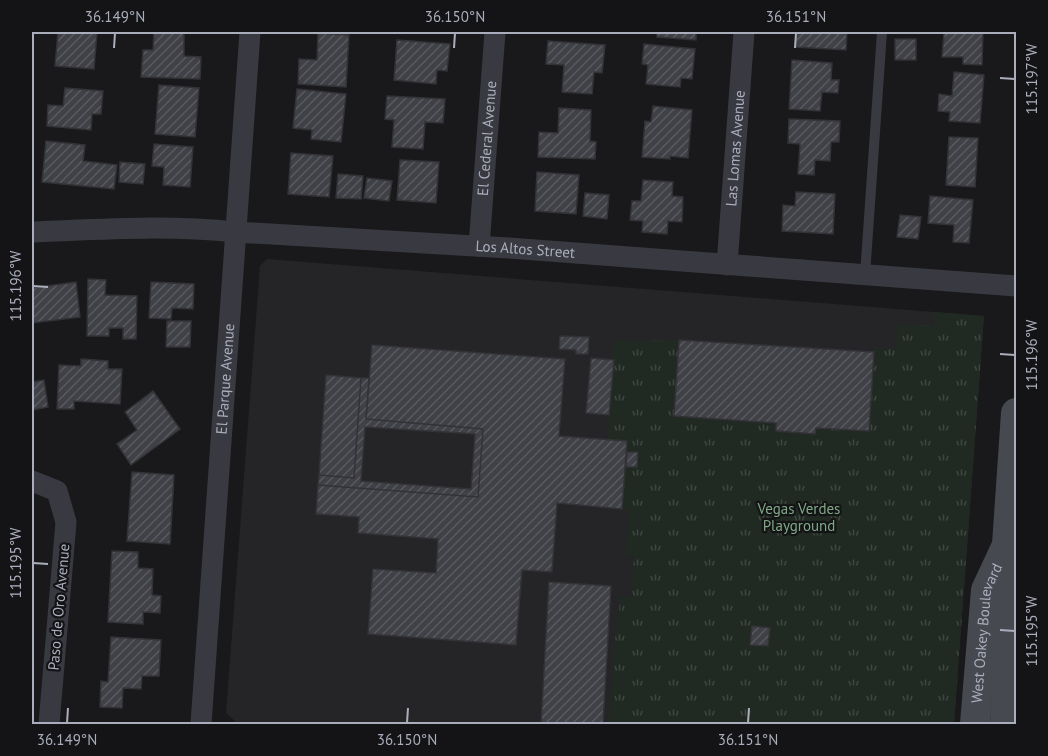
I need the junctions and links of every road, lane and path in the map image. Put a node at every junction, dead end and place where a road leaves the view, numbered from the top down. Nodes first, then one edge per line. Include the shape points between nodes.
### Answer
1 (250, 32) edge
2 (495, 32) edge
3 (744, 32) edge
4 (882, 32) edge
5 (237, 231) junction
6 (32, 232) edge
7 (479, 246) junction
8 (727, 265) junction
9 (865, 275) junction
10 (1017, 286) edge
11 (1017, 413) edge
12 (32, 481) edge
13 (1012, 546) edge
14 (49, 724) edge
15 (201, 724) edge
16 (975, 724) edge
17 (1005, 724) edge

1 - 5 street, El Parque Avenue
2 - 7 street, El Cederal Avenue
3 - 8 street, Las Lomas Avenue
4 - 9 lane
5 - 6 street, Los Altos Street via 110,228
5 - 7 street, Los Altos Street
5 - 15 street, El Parque Avenue
7 - 8 street, Los Altos Street
8 - 9 street, Los Altos Street
9 - 10 street, Los Altos Street
11 - 13 main road, West Oakey Boulevard
12 - 14 street, Paso de Oro Avenue via 57,490 66,522
13 - 16 main road, West Oakey Boulevard via 986,590
13 - 17 main road, West Oakey Boulevard via 1014,586

